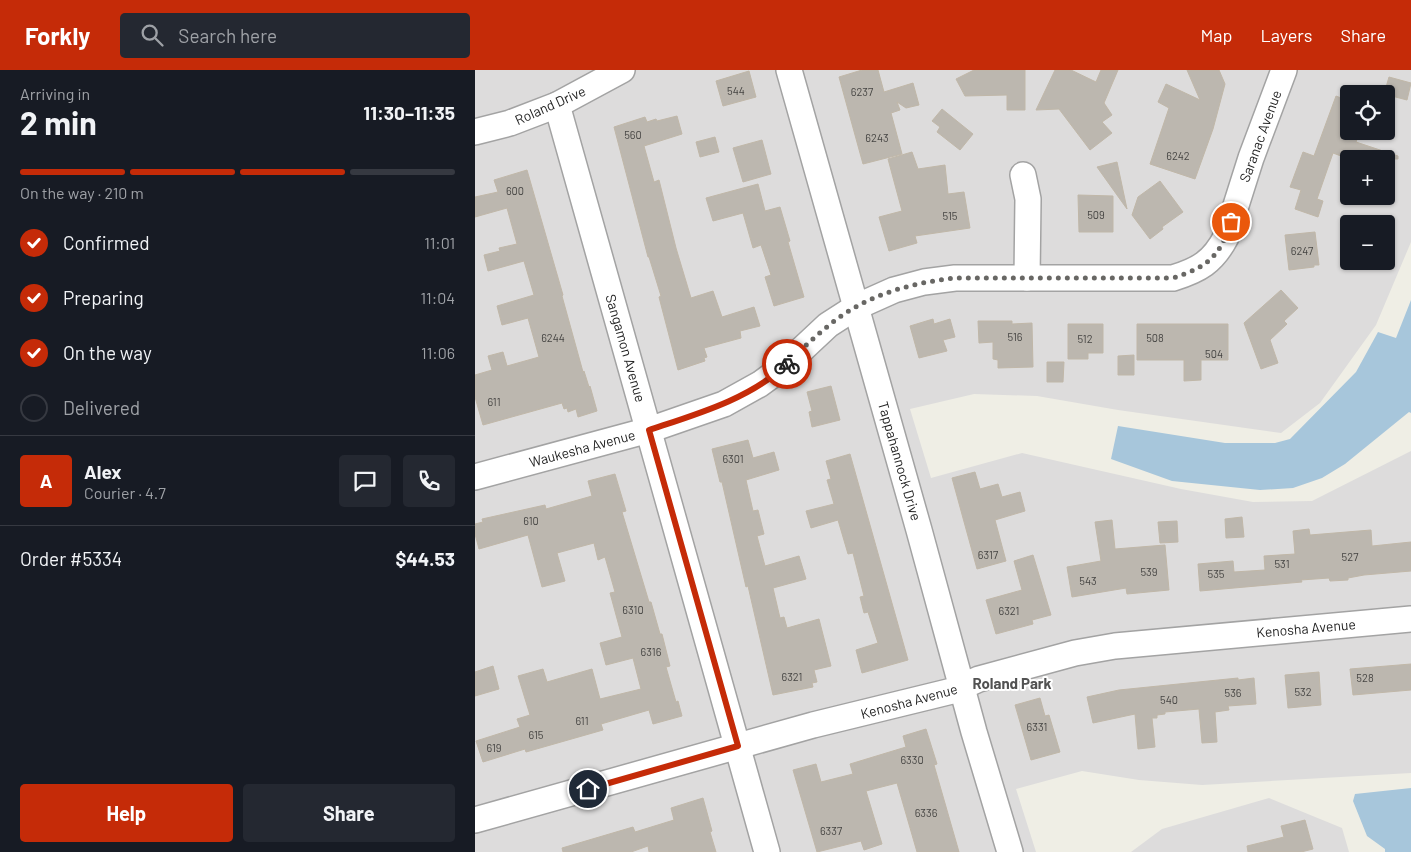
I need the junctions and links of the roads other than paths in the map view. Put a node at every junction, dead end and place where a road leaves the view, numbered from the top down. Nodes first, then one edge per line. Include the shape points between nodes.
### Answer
1 (622, 70) edge
2 (789, 70) edge
3 (1284, 70) edge
4 (557, 105) junction
5 (475, 132) edge
6 (1023, 175) dead end
7 (1213, 257) joint
8 (1027, 278) junction
9 (856, 307) junction
10 (649, 430) junction
11 (475, 477) edge
12 (1411, 619) edge
13 (963, 688) junction
14 (738, 746) junction
15 (475, 820) edge
16 (767, 852) edge
17 (1010, 852) edge

1 - 4 street, Roland Drive
2 - 9 street, Tappahannock Drive
3 - 7 street, Saranac Avenue via 1226,237
4 - 5 street, Roland Drive
4 - 10 street, Sangamon Avenue
6 - 8 street via 1028,199
7 - 8 street, Waukesha Avenue via 1194,271 1173,278
8 - 9 street, Waukesha Avenue via 955,278 924,282 894,290
9 - 10 street, Waukesha Avenue via 828,326 760,384 724,404
9 - 13 street, Tappahannock Drive
10 - 11 street, Waukesha Avenue
10 - 14 street, Sangamon Avenue
12 - 13 street, Kenosha Avenue via 1115,646 1075,653 979,679
13 - 14 street, Kenosha Avenue
13 - 17 street, Tappahannock Drive
14 - 15 street, Kenosha Avenue
14 - 16 street, Sangamon Avenue

